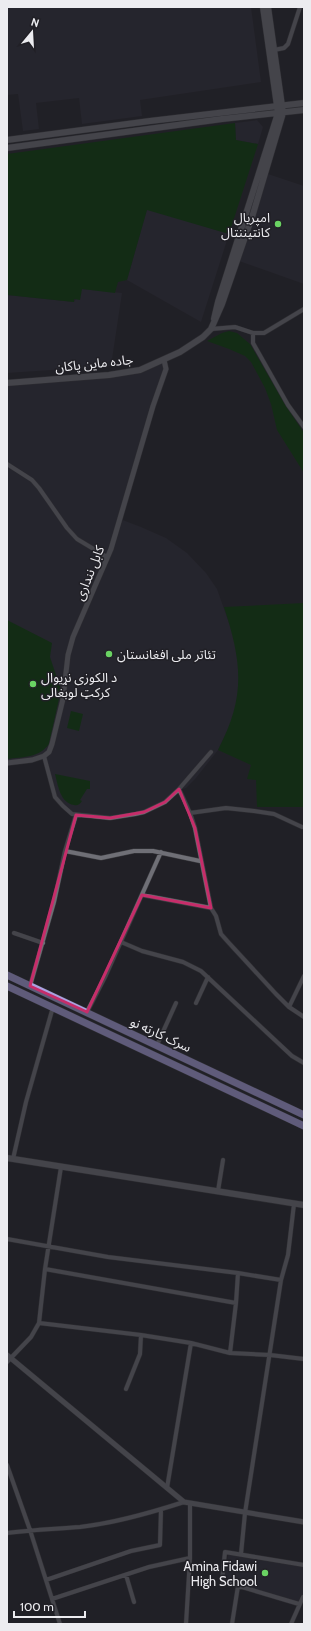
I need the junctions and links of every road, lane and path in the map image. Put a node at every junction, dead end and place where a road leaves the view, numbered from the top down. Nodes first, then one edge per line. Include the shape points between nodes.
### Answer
1 (263, 7) edge
2 (268, 7) edge
3 (300, 7) edge
4 (274, 50) junction
5 (304, 103) edge
6 (280, 110) junction
7 (304, 110) edge
8 (7, 140) edge
9 (7, 148) edge
10 (304, 309) edge
11 (211, 329) junction
12 (253, 333) junction
13 (164, 360) junction
14 (7, 383) edge
15 (304, 427) edge
16 (7, 464) edge
17 (107, 556) junction
18 (211, 752) dead end
19 (44, 756) junction
20 (7, 764) edge
21 (179, 789) junction
22 (190, 812) junction
23 (76, 814) junction
24 (302, 827) dead end
25 (65, 852) junction
26 (160, 852) junction
27 (200, 861) junction
28 (142, 895) junction
29 (211, 908) junction
30 (14, 933) dead end
31 (120, 942) junction
32 (43, 943) junction
33 (7, 975) edge
34 (304, 976) edge
35 (208, 977) junction
36 (7, 986) edge
37 (30, 986) junction
38 (196, 1003) dead end
39 (176, 1004) dead end
40 (53, 1007) junction
41 (289, 1007) junction
42 (87, 1012) junction
43 (304, 1017) edge
44 (157, 1046) junction
45 (304, 1063) edge
46 (304, 1114) edge
47 (304, 1126) edge
48 (10, 1159) edge
49 (223, 1160) dead end
50 (61, 1166) junction
51 (218, 1191) junction
52 (294, 1204) junction
53 (304, 1205) edge
54 (7, 1239) edge
55 (49, 1247) junction
56 (45, 1269) junction
57 (238, 1272) junction
58 (282, 1280) junction
59 (236, 1303) junction
60 (39, 1323) junction
61 (140, 1335) junction
62 (191, 1343) junction
63 (230, 1353) junction
64 (270, 1354) junction
65 (8, 1358) edge
66 (304, 1358) edge
67 (126, 1389) dead end
68 (7, 1465) edge
69 (168, 1488) junction
70 (184, 1502) junction
71 (190, 1504) junction
72 (160, 1509) junction
73 (245, 1513) junction
74 (304, 1522) edge
75 (30, 1530) junction
76 (7, 1533) edge
77 (241, 1554) junction
78 (190, 1558) junction
79 (304, 1565) edge
80 (126, 1575) junction
81 (46, 1580) junction
82 (238, 1586) junction
83 (304, 1597) edge
84 (52, 1599) junction
85 (134, 1602) dead end
86 (300, 1604) junction
87 (60, 1624) edge
88 (186, 1624) edge
89 (232, 1624) edge
90 (291, 1624) edge

1 - 6 main road
2 - 4 main road
3 - 4 street via 288,44 284,48
4 - 6 main road
5 - 6 main road
6 - 7 main road
6 - 8 main road via 150,120
6 - 9 main road
6 - 11 main road via 248,229
10 - 12 street via 264,333
11 - 12 street via 234,328
11 - 13 main road, جاده ماین پاکان via 203,337
12 - 15 street via 254,343 288,405
13 - 14 main road, جاده ماین پاکان via 140,370 109,375
13 - 17 street, کابل ننداری via 166,369
16 - 17 street via 32,480 77,539
17 - 19 street, کابل ننداری via 73,637 68,655 63,699 52,744
18 - 21 street
19 - 20 street
19 - 23 street via 55,797 72,814
21 - 22 street
21 - 23 street via 165,802 139,813 110,818
22 - 24 street via 226,808 260,812 274,814
22 - 27 street
23 - 25 street
25 - 26 street via 101,858 134,851
25 - 32 street
26 - 27 street
26 - 28 street
27 - 29 street
28 - 29 street
28 - 31 street
29 - 41 street via 221,934
30 - 32 street
31 - 35 street via 183,962
31 - 42 street
32 - 37 street
33 - 37 highway, سرک کارته نو
34 - 41 street
35 - 38 street
35 - 45 street via 292,1056
36 - 40 highway, سرک کارته نو
37 - 42 highway, سرک کارته نو
39 - 44 street
40 - 47 highway, سرک کارته نو
40 - 48 street
41 - 43 street
42 - 44 highway, سرک کارته نو
44 - 46 highway, سرک کارته نو
48 - 50 main road
49 - 51 street
50 - 51 main road
50 - 55 street
51 - 52 main road
52 - 53 main road
52 - 58 street via 288,1255
54 - 55 street
55 - 56 street
55 - 57 street via 108,1257
56 - 59 street
56 - 60 street
57 - 58 street
57 - 59 street
58 - 64 street
59 - 63 street
60 - 61 street
60 - 65 street via 31,1337
61 - 62 street
61 - 67 street via 140,1354
62 - 63 street
62 - 69 street
63 - 64 street
64 - 66 street
64 - 73 street
65 - 69 street
68 - 75 street
69 - 70 street
70 - 71 street
70 - 72 street
71 - 73 street
71 - 78 street
72 - 75 street via 119,1521 80,1527
72 - 81 street via 160,1545 131,1551
73 - 74 street
73 - 77 street
75 - 76 street
75 - 81 street
77 - 79 street
77 - 82 street via 225,1552 222,1581
78 - 80 street
78 - 88 street
80 - 84 street
80 - 85 street
81 - 84 street
82 - 86 street
82 - 89 street
83 - 86 street via 302,1596
84 - 87 street
86 - 90 street

